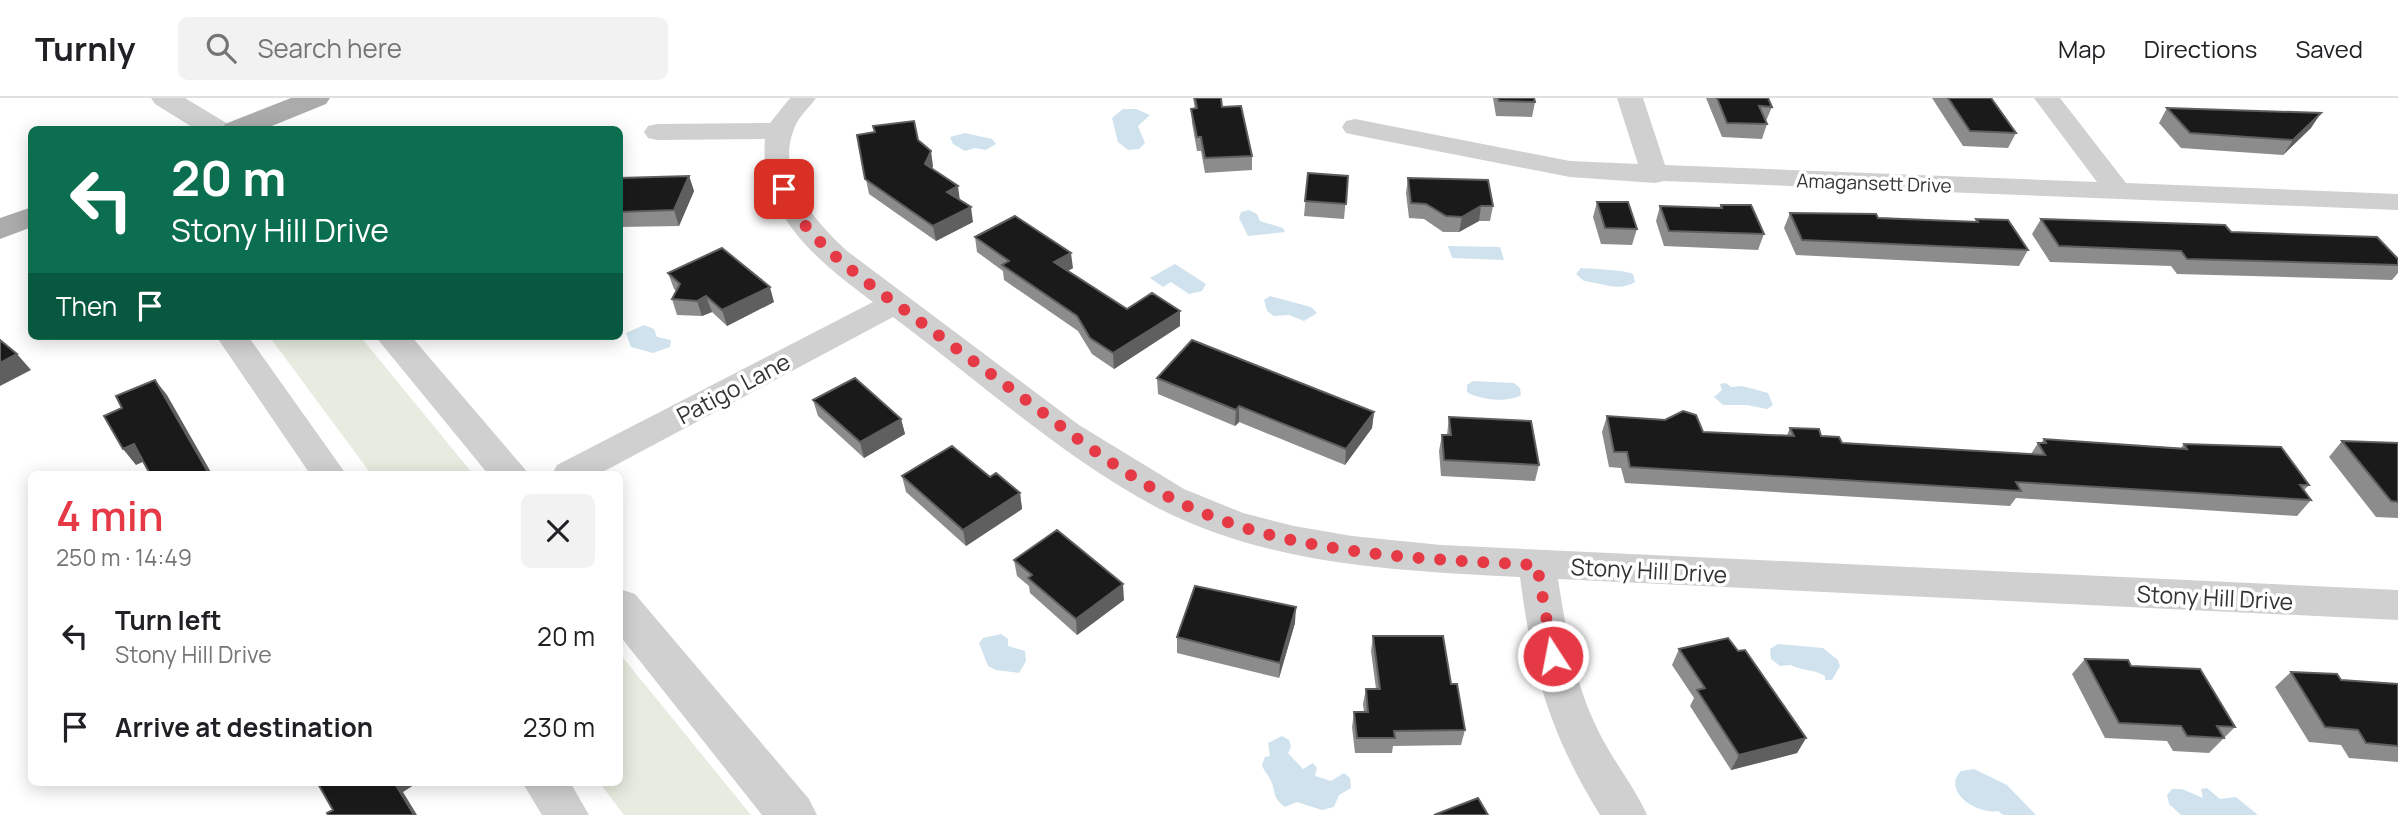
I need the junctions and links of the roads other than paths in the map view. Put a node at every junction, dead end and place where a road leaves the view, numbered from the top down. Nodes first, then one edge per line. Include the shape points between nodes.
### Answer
1 (165, 98) edge
2 (316, 98) edge
3 (803, 98) edge
4 (1630, 98) edge
5 (2047, 98) edge
6 (211, 126) edge
7 (246, 126) edge
8 (1355, 127) dead end
9 (779, 131) junction
10 (657, 132) dead end
11 (1655, 174) junction
12 (2119, 192) junction
13 (2398, 202) edge
14 (28, 218) edge
15 (0, 229) edge
16 (896, 303) junction
17 (235, 340) edge
18 (395, 340) edge
19 (326, 471) edge
20 (507, 471) edge
21 (576, 471) edge
22 (1537, 565) junction
23 (2398, 605) edge
24 (623, 610) edge
25 (547, 786) edge
26 (567, 815) edge
27 (792, 815) edge
28 (1625, 815) edge

1 - 6 street
2 - 7 main road
3 - 9 street
4 - 11 street
5 - 12 street
8 - 11 street, Amagansett Drive via 1423,136 1570,169
9 - 10 street
9 - 16 street, Stony Hill Drive via 784,189 805,227
11 - 12 street, Amagansett Drive
12 - 13 street, Amagansett Drive
14 - 15 main road
16 - 21 street, Patigo Lane
16 - 22 street, Stony Hill Drive via 1110,463 1209,515 1323,546 1394,556
17 - 19 street
18 - 20 street
22 - 23 street, Stony Hill Drive
22 - 28 street via 1558,682 1572,719
24 - 27 street
25 - 26 street

